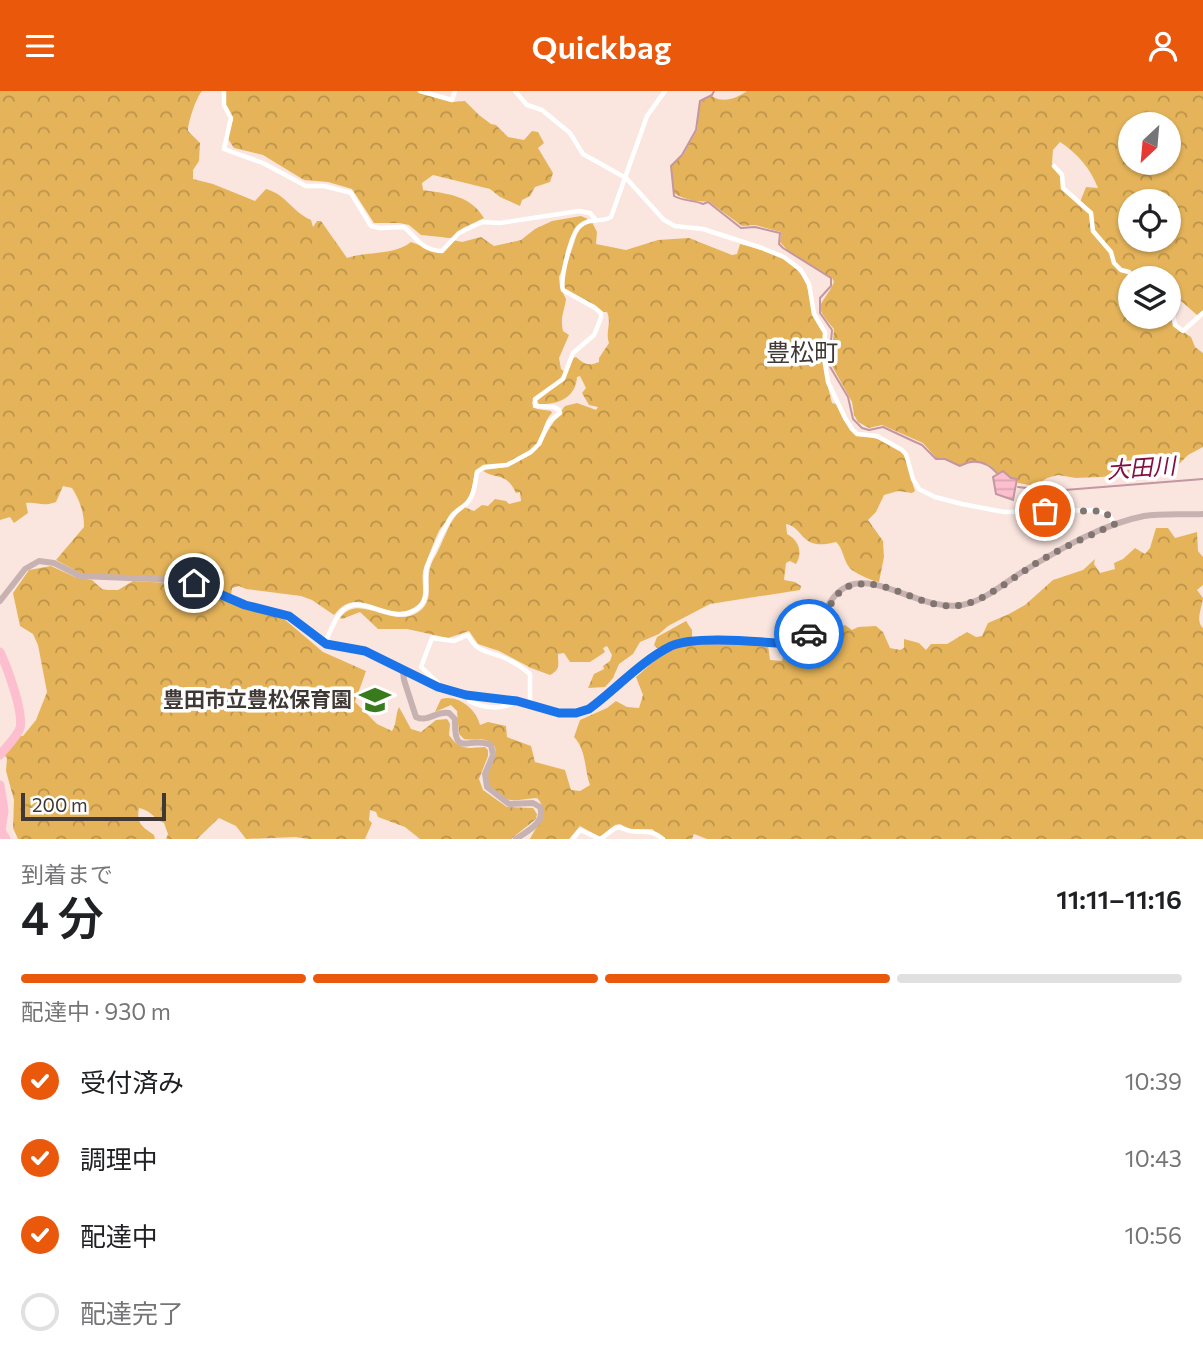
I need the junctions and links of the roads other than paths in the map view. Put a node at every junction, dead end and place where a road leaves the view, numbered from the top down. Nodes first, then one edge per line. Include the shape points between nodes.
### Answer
1 (224, 91) edge
2 (421, 91) edge
3 (455, 91) edge
4 (515, 91) edge
5 (665, 91) edge
6 (1054, 166) dead end
7 (626, 178) junction
8 (596, 220) junction
9 (1118, 267) edge
10 (1203, 313) edge
11 (1180, 329) edge
12 (1203, 514) edge
13 (1115, 524) junction
14 (0, 601) edge
15 (326, 644) junction
16 (403, 672) junction
17 (438, 687) junction
18 (469, 701) dead end
19 (517, 701) junction
20 (530, 703) junction
21 (516, 839) edge
22 (573, 839) edge
23 (663, 839) edge

1 - 8 street via 224,105 232,118 224,149 306,186 351,193 371,226 404,227 417,242 436,250 442,251 459,233 482,222 579,211
2 - 3 street via 452,100
4 - 7 street via 527,105 542,110 570,133 583,154
5 - 7 street via 650,110
6 - 9 street via 1062,175 1063,188 1092,214 1093,230
7 - 8 street via 610,218
7 - 13 street via 669,224 703,229 762,248 801,269 809,284 814,314 825,332 824,358 832,395 857,434 877,436 906,454 919,489 935,497 1004,512 1102,511
8 - 15 street via 577,229 561,281 566,293 595,308 601,318 594,335 573,353 563,379 534,404 554,407 559,413 531,452 507,465 477,472 469,502 450,518 427,567 425,600 419,608 389,614 362,604 350,605 337,616
10 - 11 street
12 - 13 main road via 1149,515
13 - 20 main road via 966,604 939,606 873,584 857,584 841,590 800,641 682,643 659,653 582,712 559,713
14 - 15 main road via 25,569 46,561 80,576 194,583 245,605 289,616
15 - 16 main road via 365,651
16 - 17 main road
16 - 21 main road via 416,716 425,719 449,713 455,719 459,741 491,745 487,787 509,804 540,807 541,819
17 - 19 main road
17 - 20 street via 421,667 432,638 454,641 468,635 480,650 530,674
18 - 19 street via 490,707
19 - 20 main road
22 - 23 street via 580,830 600,839 622,827 646,830

